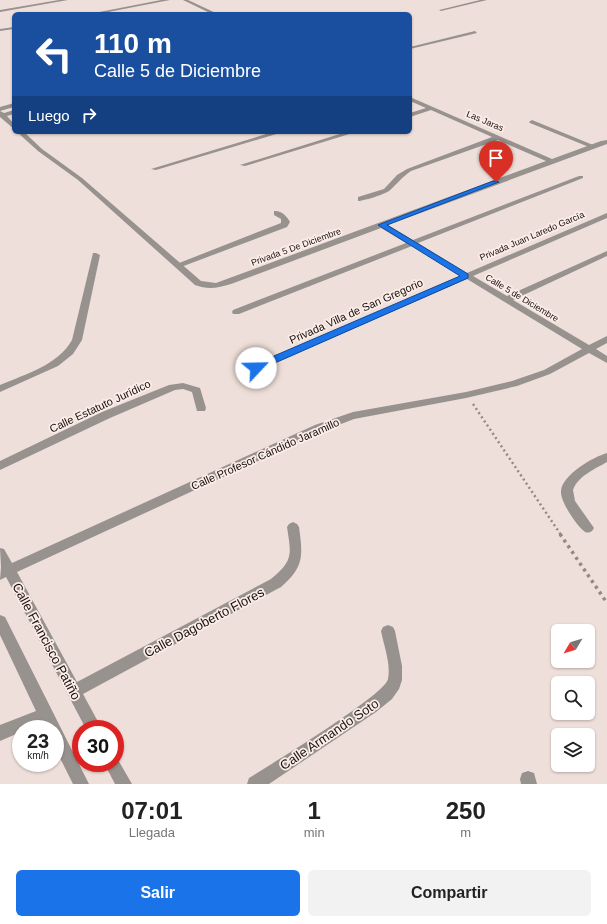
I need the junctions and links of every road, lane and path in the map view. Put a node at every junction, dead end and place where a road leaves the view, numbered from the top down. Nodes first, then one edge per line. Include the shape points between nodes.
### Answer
1 (66, 0) edge
2 (168, 0) edge
3 (186, 0) edge
4 (485, 0) edge
5 (441, 10) dead end
6 (0, 11) edge
7 (102, 12) edge
8 (212, 12) edge
9 (12, 28) edge
10 (0, 30) edge
11 (475, 32) dead end
12 (412, 48) edge
13 (412, 99) edge
14 (12, 105) edge
15 (432, 108) junction
16 (0, 109) edge
17 (12, 112) edge
18 (412, 114) edge
19 (1, 115) edge
20 (532, 122) dead end
21 (12, 125) edge
22 (22, 134) edge
23 (273, 134) edge
24 (346, 134) edge
25 (499, 137) junction
26 (606, 140) edge
27 (591, 146) junction
28 (552, 161) junction
29 (243, 165) dead end
30 (154, 169) dead end
31 (581, 177) dead end
32 (361, 199) dead end
33 (277, 213) dead end
34 (607, 215) edge
35 (382, 225) junction
36 (411, 243) junction
37 (607, 253) edge
38 (96, 255) dead end
39 (178, 265) junction
40 (466, 276) junction
41 (506, 300) junction
42 (236, 312) dead end
43 (607, 339) edge
44 (588, 349) junction
45 (607, 360) edge
46 (256, 368) dead end
47 (0, 389) edge
48 (466, 395) junction
49 (201, 408) dead end
50 (607, 457) edge
51 (0, 466) edge
52 (293, 527) dead end
53 (588, 528) dead end
54 (0, 553) edge
55 (5, 572) edge
56 (607, 603) edge
57 (0, 621) edge
58 (388, 631) dead end
59 (74, 691) junction
60 (46, 714) junction
61 (49, 720) edge
62 (89, 720) edge
63 (0, 733) edge
64 (64, 751) edge
65 (117, 772) edge
66 (80, 784) edge
67 (124, 784) edge
68 (255, 784) edge

1 - 6 street
2 - 7 street
3 - 8 street
4 - 5 street
9 - 10 street
11 - 12 street
13 - 15 street, Las Jaras
14 - 16 street
15 - 18 street
15 - 25 street, Las Jaras
17 - 19 street
19 - 21 street
20 - 27 street
22 - 39 street via 80,179
23 - 30 street
24 - 29 street
25 - 28 street, Las Jaras
25 - 32 street via 409,170 399,176 386,190
26 - 27 street
27 - 28 street
28 - 35 street
31 - 36 street
33 - 39 street via 284,218 284,225
34 - 40 street, Privada Juan Laredo García
35 - 36 street, Calle 5 de Diciembre
35 - 39 street, Privada 5 De Diciembre via 217,286 203,286
36 - 40 street, Calle 5 de Diciembre
36 - 42 street
37 - 41 street
38 - 47 street via 77,340 70,352 55,364
40 - 41 street, Calle 5 de Diciembre
40 - 46 street, Privada Villa de San Gregorio
41 - 44 street, Calle 5 de Diciembre
43 - 44 street, Calle Profesor Cándido Jaramillo
44 - 45 street, Calle 5 de Diciembre
44 - 48 street, Calle Profesor Cándido Jaramillo via 547,372 514,384
48 - 55 street, Calle Profesor Cándido Jaramillo via 353,416 319,428
48 - 56 path
49 - 51 street, Calle Estatuto Jurídico via 196,390 183,386 173,387 106,415
50 - 53 street via 578,474 566,490 567,497
52 - 59 street, Calle Dagoberto Flores via 297,554 295,562 288,573 276,583
54 - 55 street, Calle Francisco Patiño
55 - 59 street, Calle Francisco Patiño
57 - 60 street
58 - 68 street, Calle Armando Soto via 395,673 394,683 387,694
59 - 62 street, Calle Francisco Patiño
60 - 61 street
60 - 63 street
64 - 66 street
65 - 67 street

